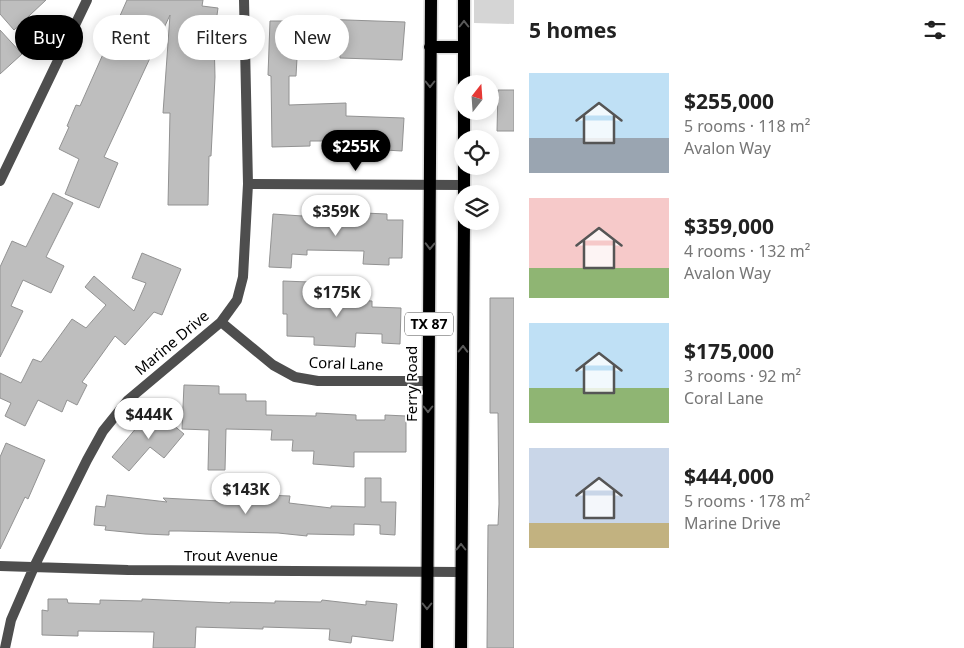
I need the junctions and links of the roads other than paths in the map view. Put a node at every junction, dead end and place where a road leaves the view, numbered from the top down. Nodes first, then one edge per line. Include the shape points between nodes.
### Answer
1 (87, 0) edge
2 (244, 0) edge
3 (431, 0) edge
4 (464, 0) edge
5 (430, 47) junction
6 (464, 47) junction
7 (464, 75) edge
8 (0, 181) edge
9 (248, 184) junction
10 (431, 185) junction
11 (454, 188) edge
12 (464, 230) edge
13 (221, 322) junction
14 (428, 380) junction
15 (0, 566) edge
16 (34, 567) junction
17 (427, 572) junction
18 (461, 572) junction
19 (5, 648) edge
20 (427, 648) edge
21 (461, 648) edge

1 - 8 street
2 - 9 street, Marine Drive
3 - 5 main road, Ferry Road / TX 87
6 -> 4 main road
5 - 6 main road
5 -> 10 main road, Ferry Road / TX 87
6 - 7 main road
9 - 10 street
9 - 13 street, Marine Drive via 243,276 237,300
10 - 11 street
10 -> 14 main road, Ferry Road / TX 87
18 -> 12 main road, TX 87
13 - 14 street, Coral Lane via 273,364 295,377 318,381
13 - 16 street, Marine Drive via 128,400 103,432
14 -> 17 main road, Ferry Road / TX 87
15 - 16 street, Trout Avenue
16 - 17 street, Trout Avenue
16 - 19 street, Marine Drive via 11,620
17 - 18 street, Trout Avenue
17 -> 20 main road, Ferry Road / TX 87
18 - 21 main road, TX 87

